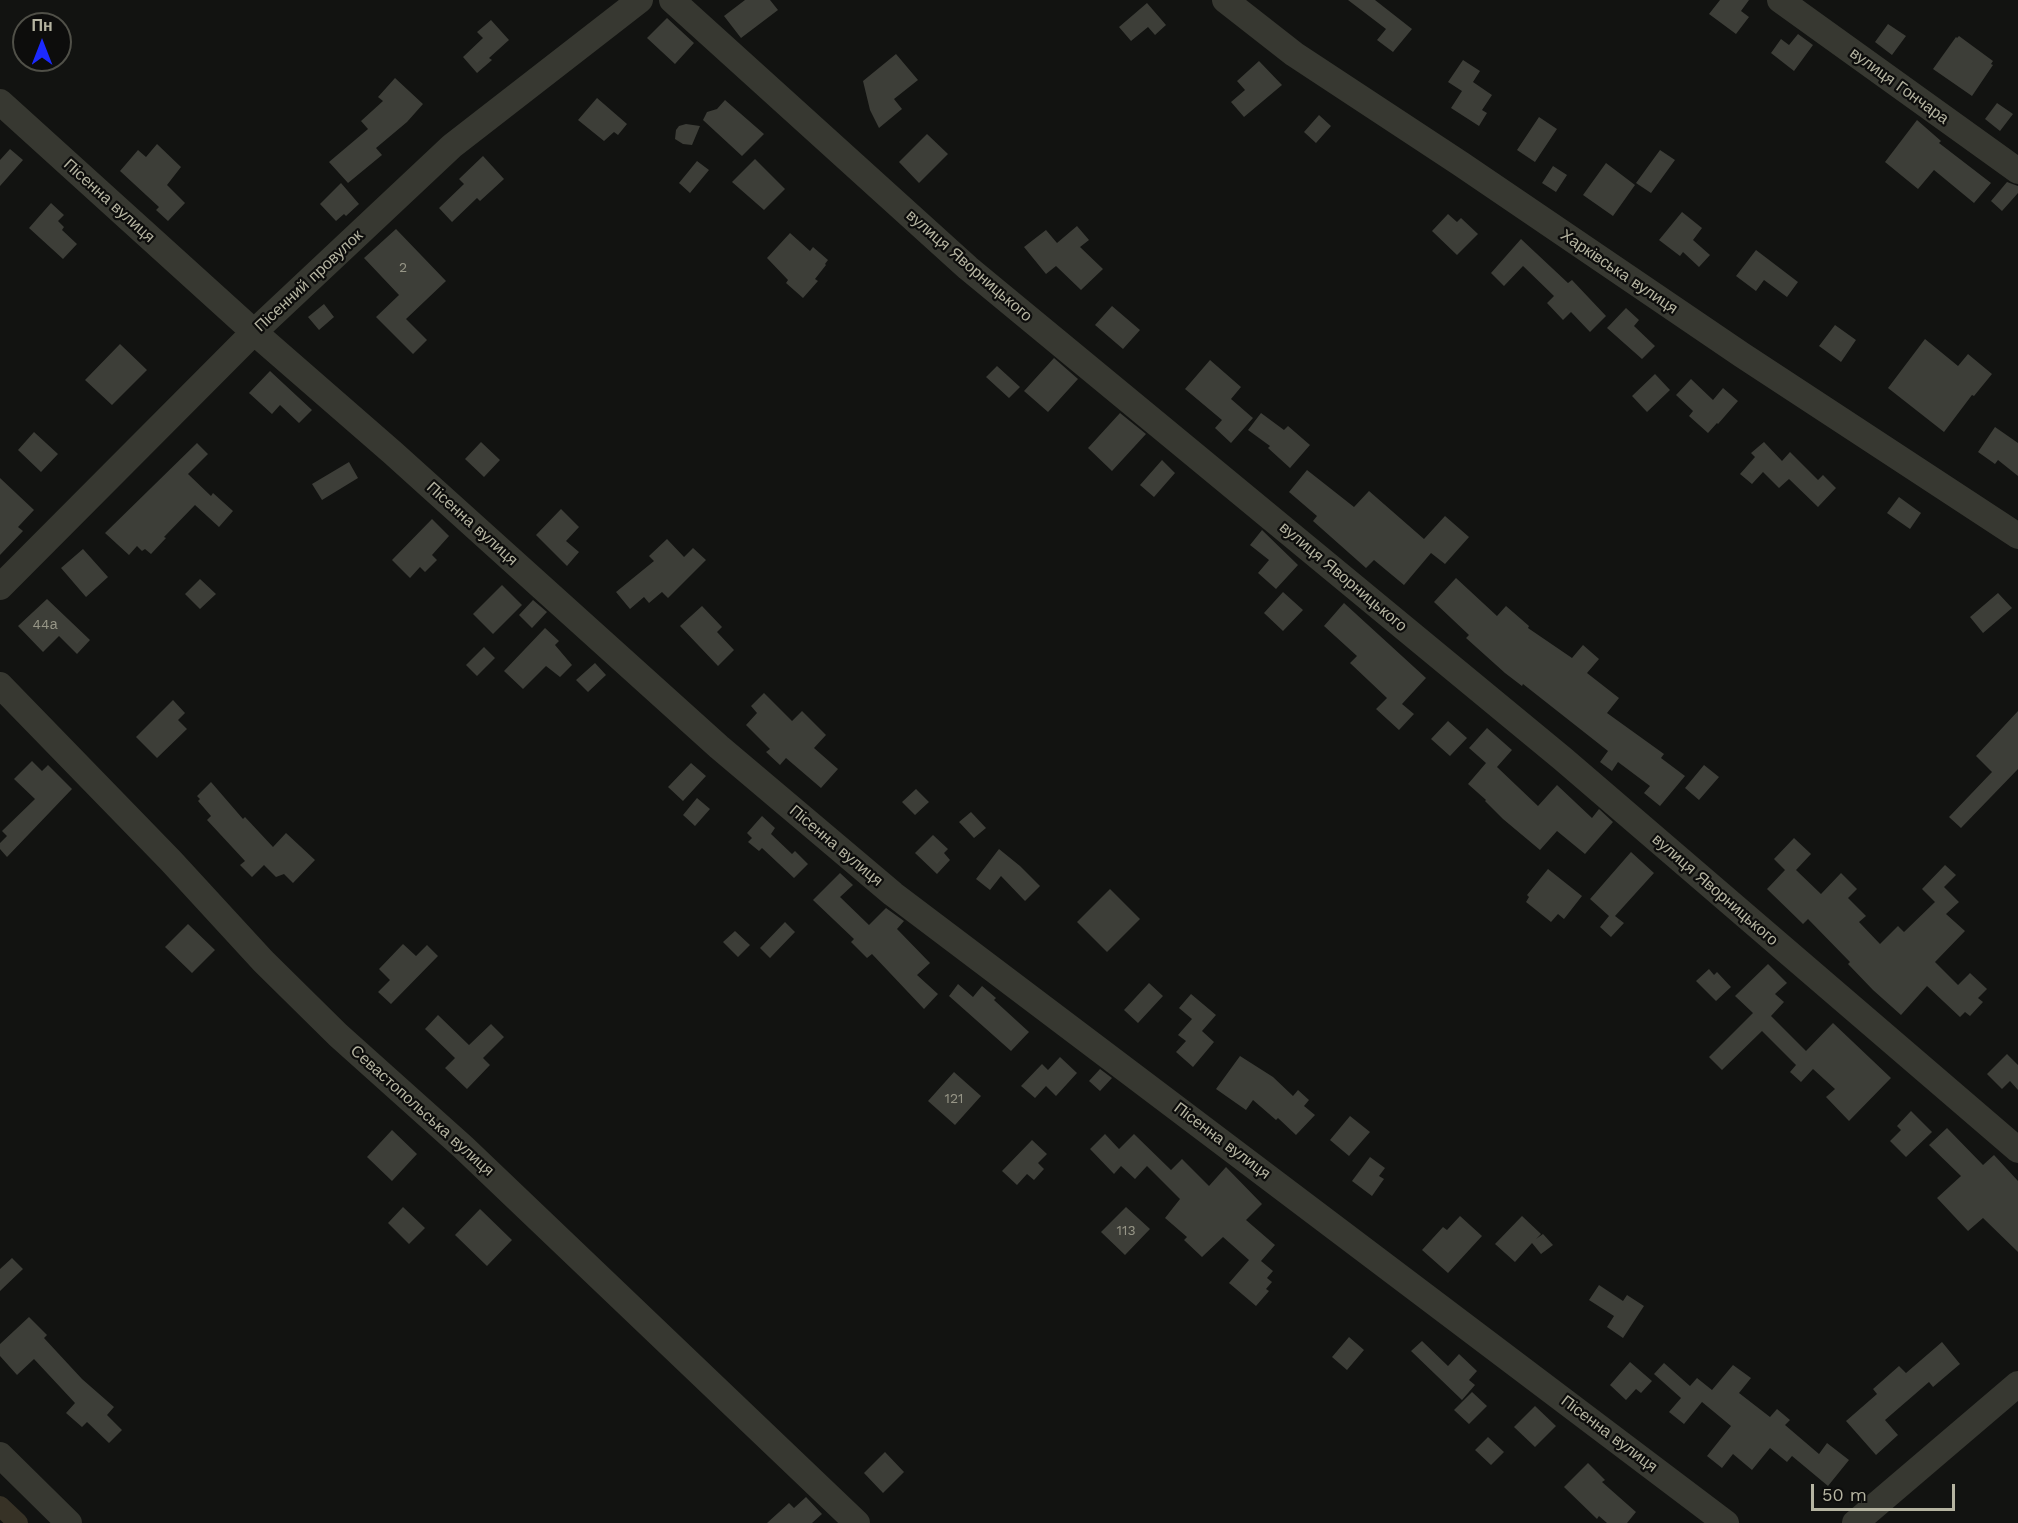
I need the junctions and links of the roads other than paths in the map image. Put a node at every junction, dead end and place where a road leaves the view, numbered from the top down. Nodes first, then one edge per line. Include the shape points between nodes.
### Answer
1 (640, 0) edge
2 (672, 0) edge
3 (1225, 0) edge
4 (1780, 0) edge
5 (0, 102) edge
6 (2018, 171) edge
7 (254, 332) junction
8 (2018, 536) edge
9 (0, 587) edge
10 (0, 685) edge
11 (2018, 1150) edge
12 (2018, 1384) edge
13 (0, 1455) edge
14 (69, 1523) edge
15 (857, 1523) edge
16 (1726, 1523) edge
17 (1855, 1523) edge

1 - 7 street, Пісенний провулок via 452,146
2 - 11 street, вулиця Яворницького via 968,268 1563,759
3 - 8 street, Харківська вулиця via 1294,54 1742,356
4 - 6 street, вулиця Гончара
5 - 7 street, Пісенна вулиця
7 - 9 street, Пісенний провулок
7 - 16 street, Пісенна вулиця via 719,747 893,894
10 - 15 street, Севастопольська вулиця via 262,961
12 - 17 street
13 - 14 street

